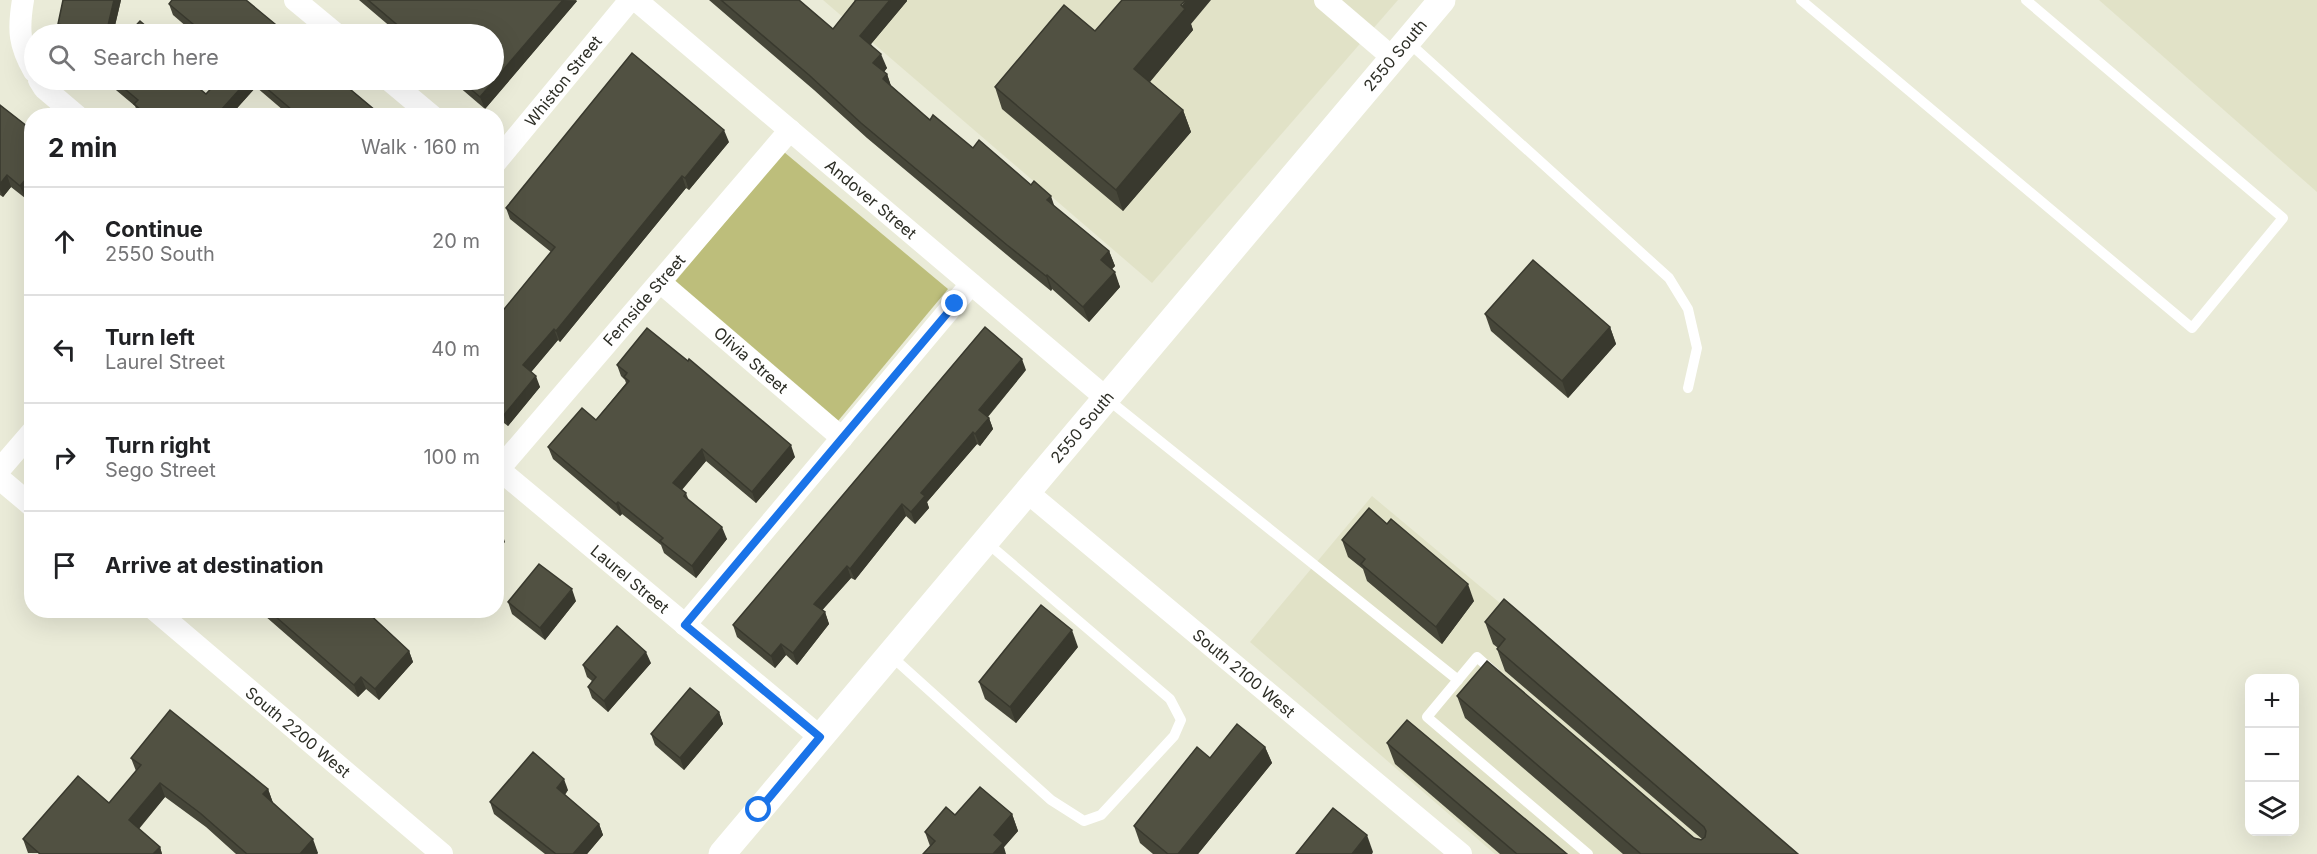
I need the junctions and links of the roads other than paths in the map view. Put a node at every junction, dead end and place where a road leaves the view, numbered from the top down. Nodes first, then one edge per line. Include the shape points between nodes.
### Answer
1 (23, 0) edge
2 (295, 0) edge
3 (630, 0) edge
4 (636, 0) edge
5 (1325, 0) edge
6 (1442, 0) edge
7 (1801, 0) edge
8 (2026, 0) edge
9 (324, 24) edge
10 (24, 45) edge
11 (1400, 49) junction
12 (46, 90) edge
13 (401, 90) edge
14 (68, 108) edge
15 (422, 108) edge
16 (790, 130) junction
17 (504, 152) edge
18 (660, 282) junction
19 (972, 284) junction
20 (1688, 388) dead end
21 (1106, 398) junction
22 (842, 438) junction
23 (24, 441) edge
24 (504, 461) edge
25 (0, 469) edge
26 (504, 473) edge
27 (0, 479) edge
28 (1027, 492) junction
29 (24, 499) edge
30 (985, 541) junction
31 (164, 618) edge
32 (685, 625) junction
33 (890, 655) junction
34 (1458, 680) junction
35 (1503, 680) edge
36 (820, 737) junction
37 (442, 854) edge
38 (722, 854) edge
39 (1461, 854) edge
40 (1588, 854) edge

1 - 10 street via 18,28
2 - 9 street
3 - 17 street, Whiston Street
4 - 16 street, Andover Street
5 - 11 street
6 - 11 street, 2550 South
7 - 8 lane via 2192,328 2283,218
11 - 20 lane via 1669,278 1688,309 1697,348
11 - 21 street, 2550 South
12 - 14 street
13 - 15 street
16 - 18 street, Fernside Street
16 - 19 street, Andover Street
18 - 22 street, Olivia Street
18 - 24 street, Fernside Street
19 - 21 street, Andover Street
19 - 22 street
21 - 28 street, 2550 South
21 - 34 lane
22 - 32 street
23 - 25 street
26 - 32 street, Laurel Street
27 - 29 street
28 - 30 street, 2550 South
28 - 39 street, South 2100 West
30 - 33 street, 2550 South
30 - 33 lane via 1170,699 1181,720 1174,736 1101,815 1084,821 1051,800
31 - 37 street, South 2200 West
32 - 36 street, Laurel Street
33 - 36 street, 2550 South
34 - 35 lane via 1477,657
34 - 40 lane via 1427,717
36 - 38 street, 2550 South

